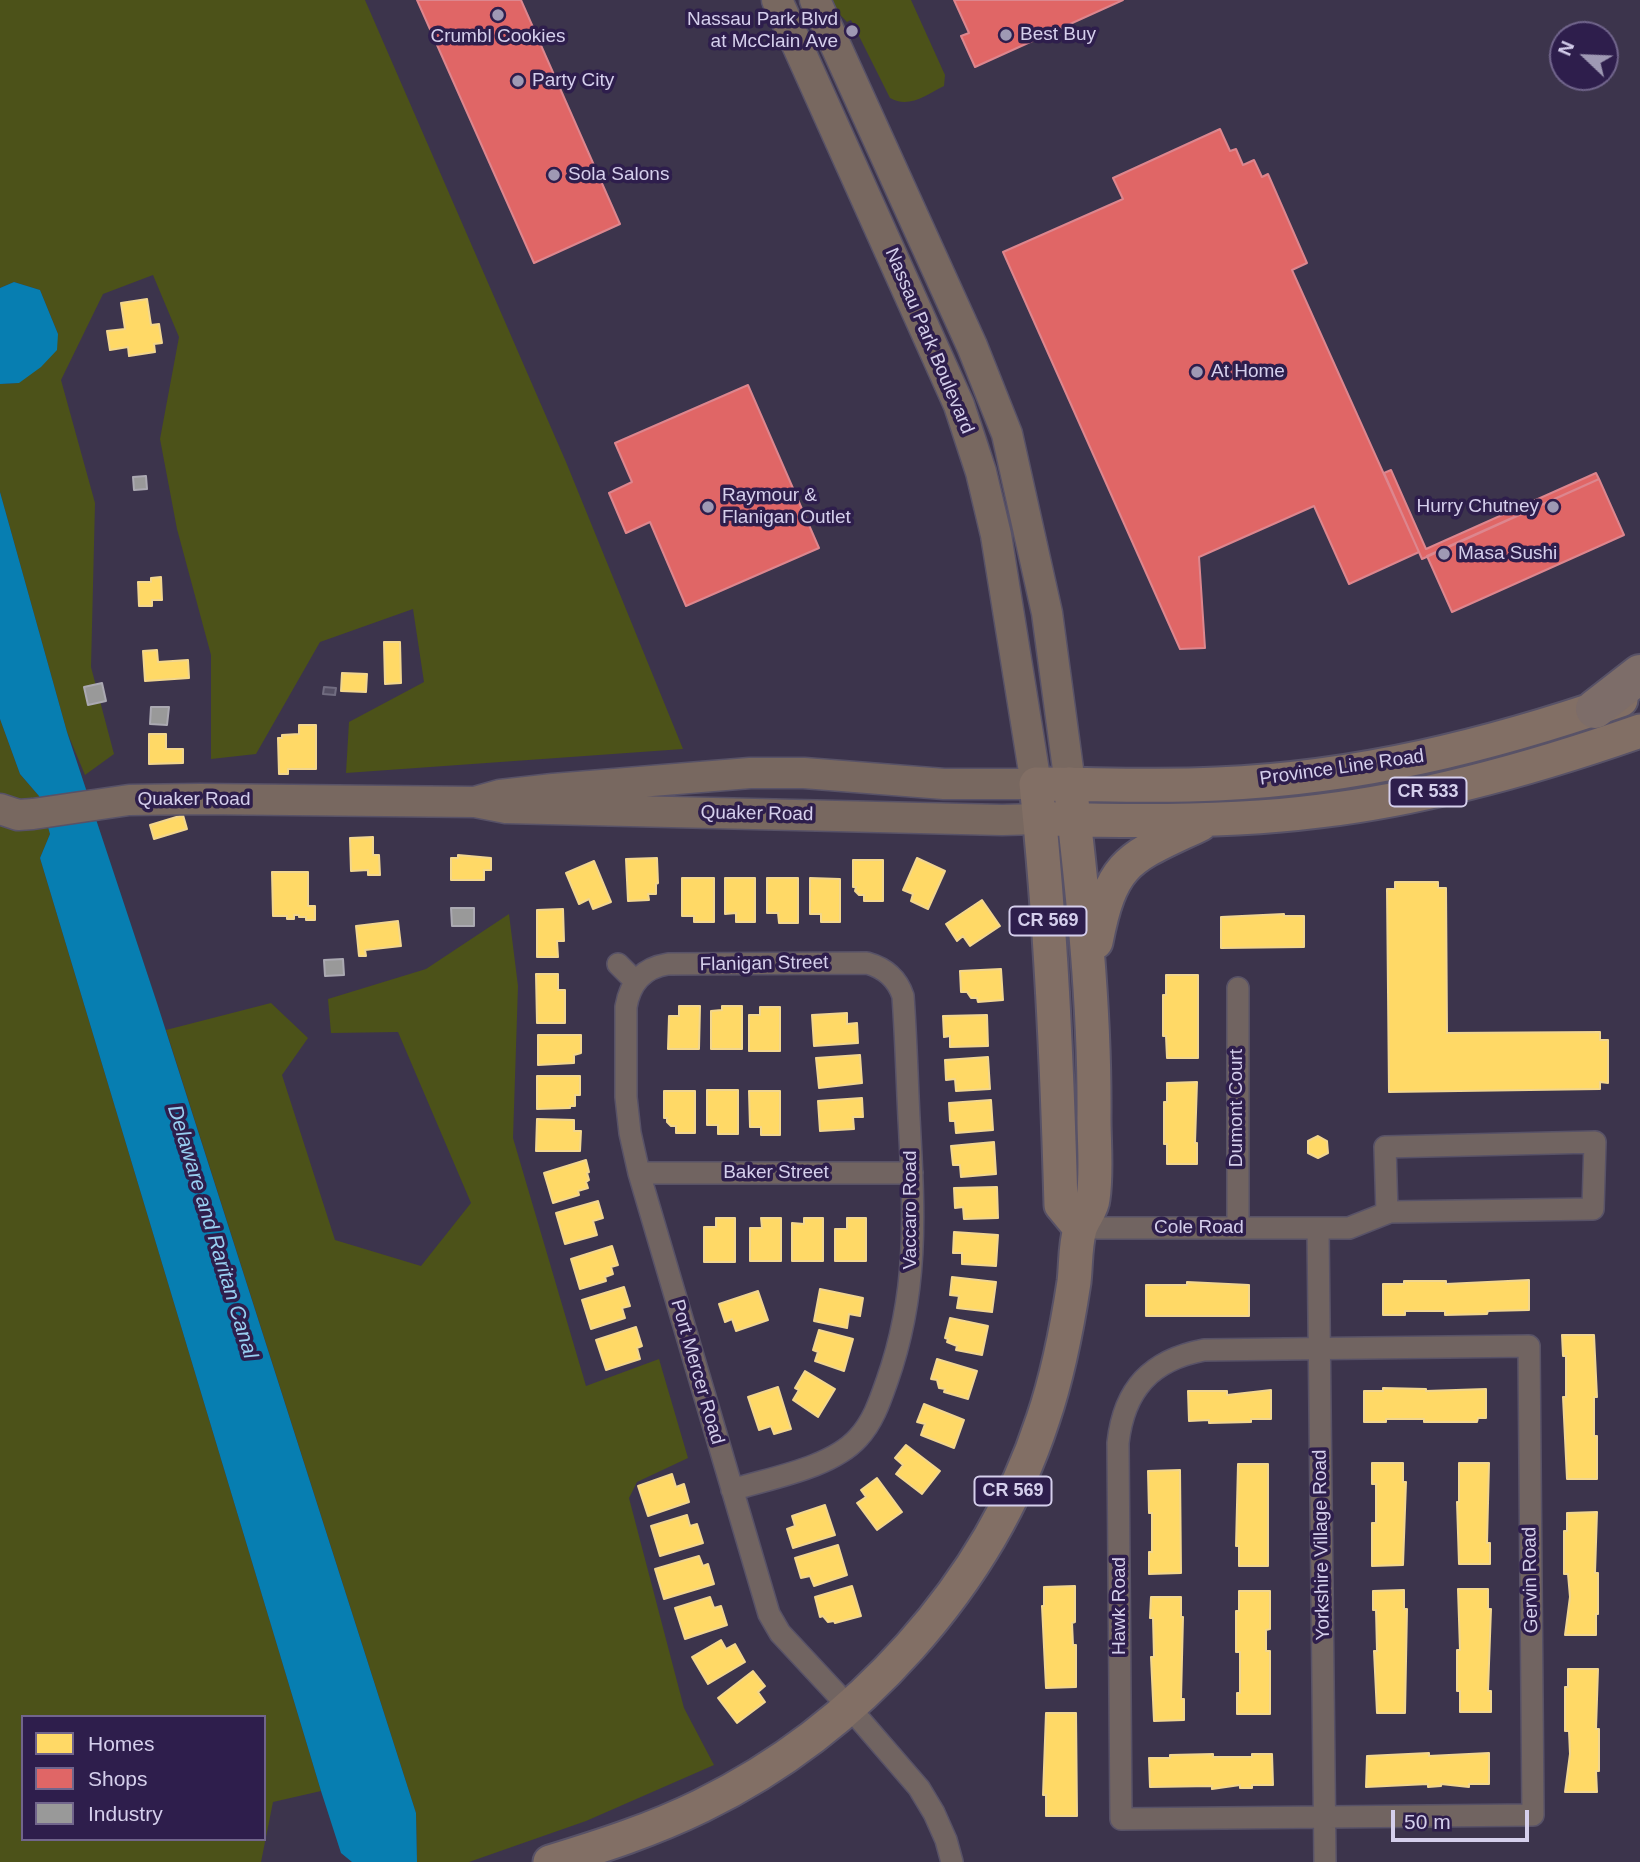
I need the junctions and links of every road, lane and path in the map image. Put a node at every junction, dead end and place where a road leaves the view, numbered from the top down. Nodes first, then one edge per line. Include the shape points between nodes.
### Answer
1 (777, 0) edge
2 (815, 0) edge
3 (883, 150) junction
4 (849, 159) junction
5 (1640, 674) edge
6 (1640, 693) edge
7 (1595, 709) junction
8 (1640, 731) edge
9 (1036, 784) junction
10 (1070, 784) junction
11 (475, 802) junction
12 (0, 809) edge
13 (1040, 818) junction
14 (1074, 820) junction
15 (1209, 820) junction
16 (618, 964) dead end
17 (1090, 974) junction
18 (635, 981) junction
19 (1238, 988) dead end
20 (903, 1002) joint
21 (639, 1173) junction
22 (912, 1173) junction
23 (1387, 1213) junction
24 (1080, 1228) junction
25 (1238, 1228) junction
26 (1318, 1228) junction
27 (1320, 1348) junction
28 (732, 1490) junction
29 (849, 1707) junction
30 (1325, 1817) junction
31 (550, 1862) edge
32 (952, 1862) edge
33 (1325, 1862) edge

1 - 4 street, Nassau Park Boulevard
2 - 3 street, Nassau Park Boulevard
3 - 4 street
3 - 10 street, Nassau Park Boulevard via 1007,434 1047,613
4 - 9 street, Nassau Park Boulevard via 959,405 981,472 1000,558
5 - 7 highway
6 - 7 main road, Province Line Road / CR 533
7 - 10 main road, Province Line Road / CR 533 via 1486,743 1353,771 1218,784
8 - 15 main road, Province Line Road / CR 533 via 1519,770 1428,792 1324,811
9 - 10 main road, CR 533
9 - 11 street, Quaker Road via 944,784 750,773 553,789
9 - 13 main road, CR 569
10 - 14 main road, CR 569
11 - 12 street, Quaker Road / CR 533 via 129,800 33,814
11 - 13 street, Quaker Road / CR 533 via 506,808
13 - 14 main road, CR 533
13 - 24 main road, CR 569 via 1056,1024 1062,1205
14 - 15 main road, Province Line Road / CR 533
14 - 17 main road, CR 569
15 - 17 main road via 1145,850 1117,876 1102,912
16 - 18 street
17 - 24 main road, CR 569 via 1095,1080 1093,1202
18 - 20 street, Flanigan Street via 646,971 668,964 867,962 892,967
18 - 21 street, Port Mercer Road via 626,1007 626,1097
19 - 25 street, Dumont Court
20 - 22 street, Vaccaro Road
21 - 22 street, Baker Street
21 - 28 street, Port Mercer Road
22 - 28 street, Vaccaro Road via 914,1240 904,1322 869,1423 842,1452
23 - 23 street via 1385,1147 1595,1142 1593,1209
23 - 26 street, Cole Road via 1349,1228
24 - 25 street, Cole Road
24 - 29 main road, CR 569 via 1056,1375 1022,1474 955,1590 902,1654
25 - 26 street, Cole Road
26 - 27 street, Yorkshire Village Road
27 - 30 street, Yorkshire Village Road
27 - 30 street, Hawk Road via 1185,1353 1150,1373 1127,1404 1118,1443 1121,1819
27 - 30 street, Gervin Road via 1529,1346 1533,1815
28 - 29 street, Port Mercer Road via 769,1614 780,1633
29 - 31 main road, CR 569 via 804,1743 702,1806 648,1830
29 - 32 street, Port Mercer Road via 919,1788 934,1813
30 - 33 street, Yorkshire Village Road

